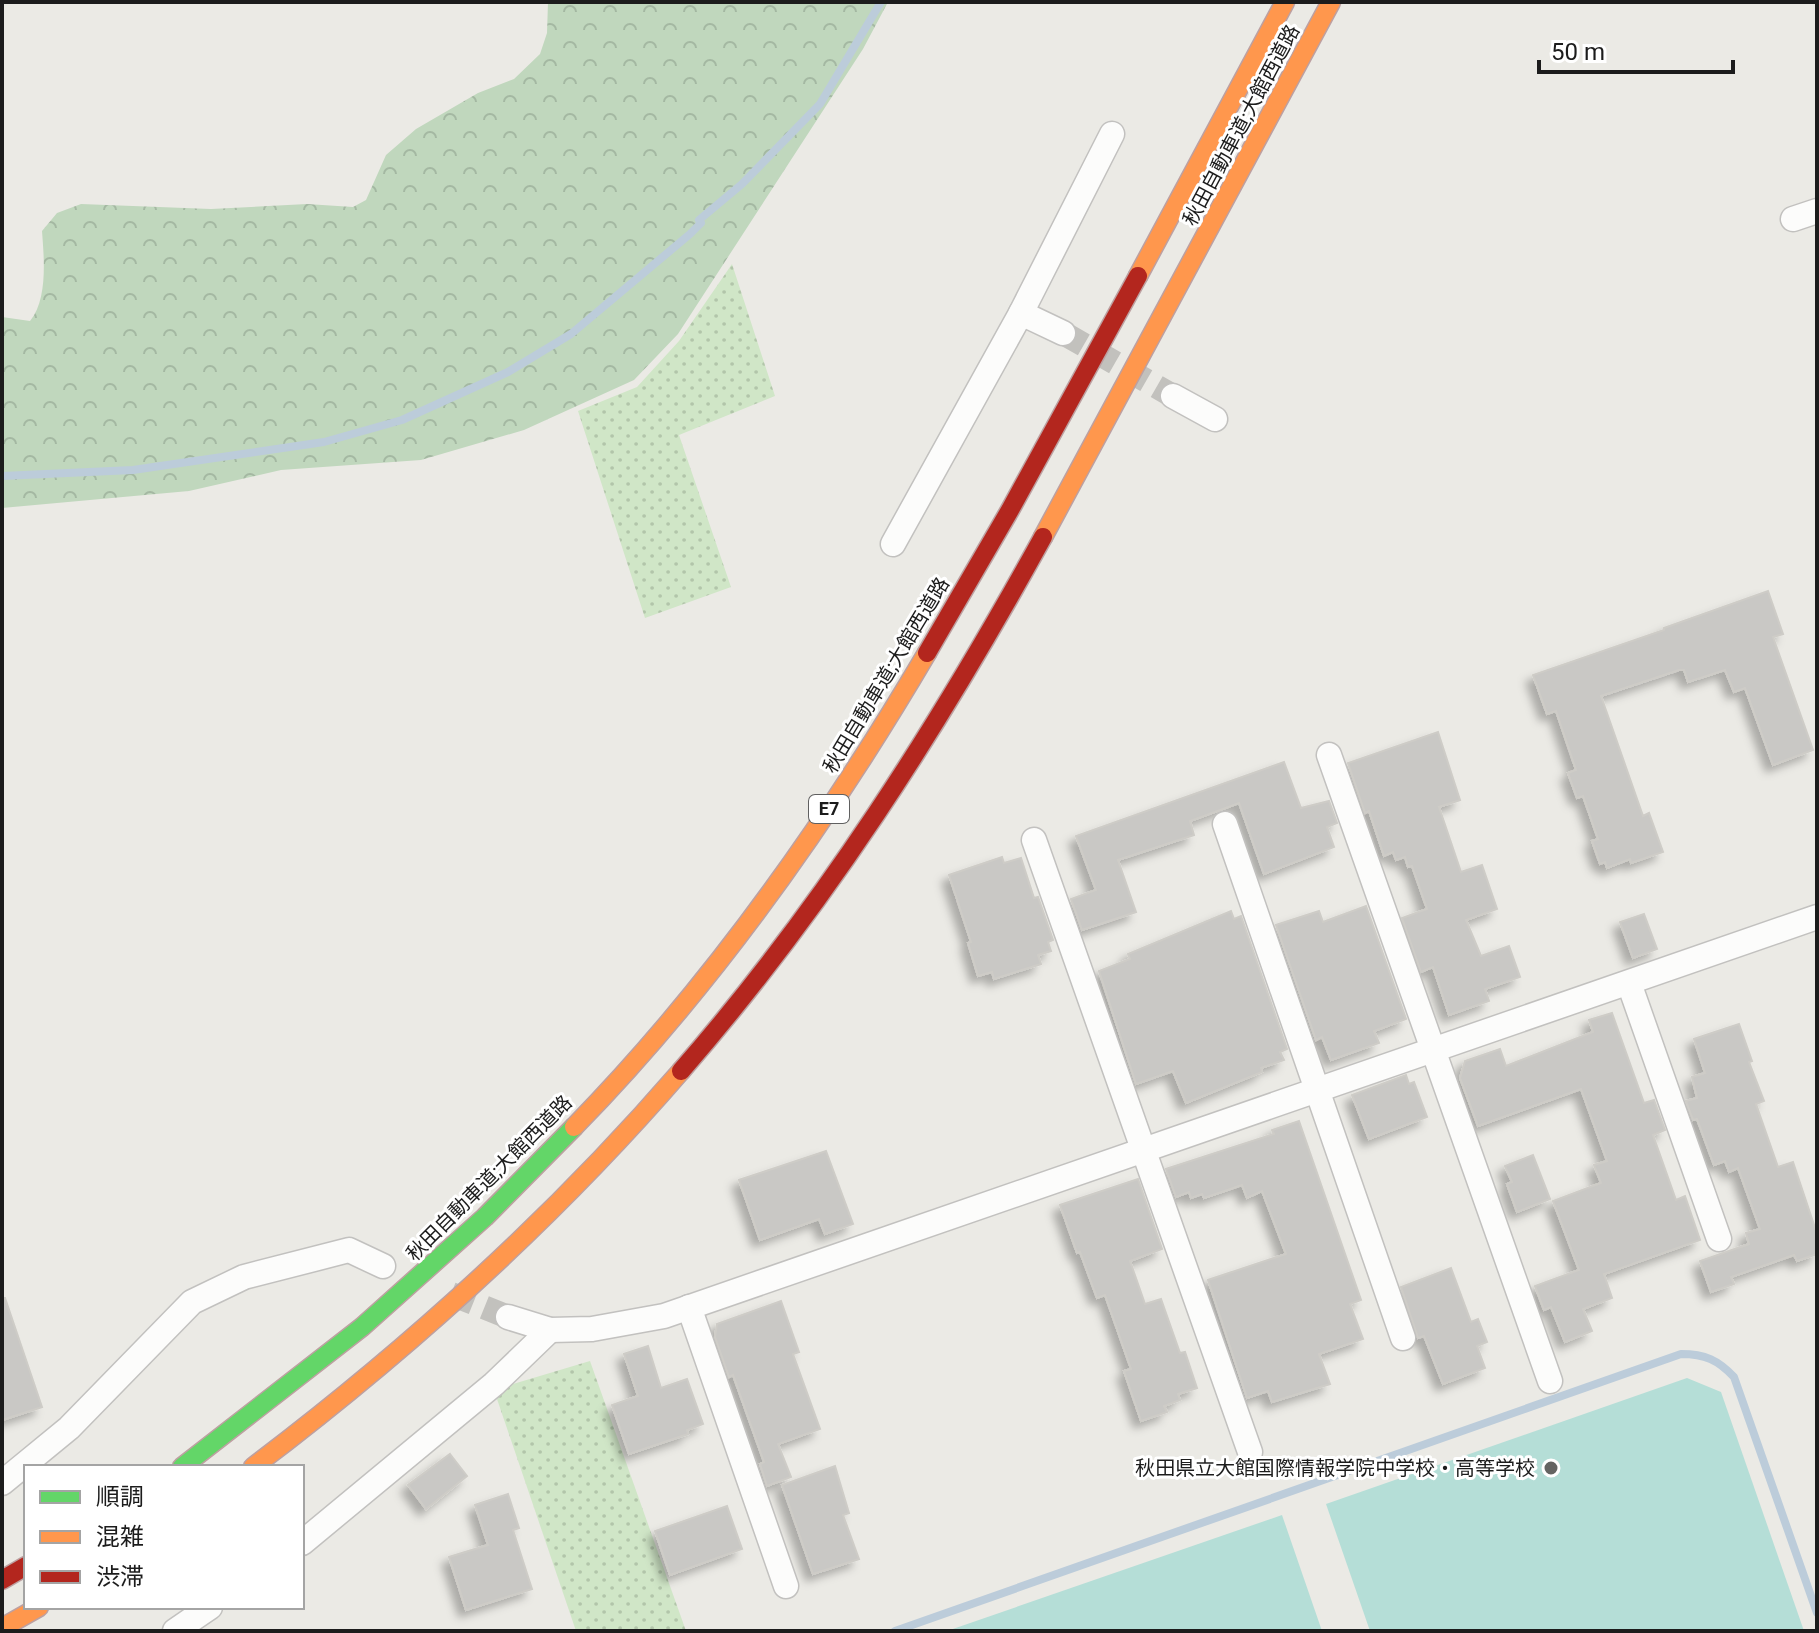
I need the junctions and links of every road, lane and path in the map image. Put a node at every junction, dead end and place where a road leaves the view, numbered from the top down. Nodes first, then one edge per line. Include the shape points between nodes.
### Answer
1 (1285, 2) edge
2 (1331, 2) edge
3 (1112, 134) dead end
4 (1817, 211) edge
5 (1793, 219) dead end
6 (1021, 313) junction
7 (1063, 333) tunnel mouth
8 (1173, 396) tunnel mouth
9 (1215, 419) dead end
10 (893, 544) dead end
11 (1329, 755) dead end
12 (1225, 824) dead end
13 (1034, 840) dead end
14 (1817, 917) edge
15 (1629, 983) junction
16 (1433, 1051) junction
17 (1317, 1090) junction
18 (1142, 1151) junction
19 (1719, 1239) dead end
20 (383, 1266) dead end
21 (689, 1307) junction
22 (508, 1317) tunnel mouth
23 (550, 1330) junction
24 (1403, 1338) dead end
25 (1550, 1381) dead end
26 (1250, 1452) dead end
27 (185, 1465) edge
28 (256, 1465) edge
29 (2, 1483) edge
30 (304, 1541) edge
31 (24, 1567) edge
32 (2, 1580) edge
33 (786, 1586) dead end
34 (35, 1609) edge
35 (207, 1609) edge
36 (2, 1628) edge
37 (175, 1631) edge

1 - 27 highway, 秋田自動車道;大館西道路 / E7 via 985,555 833,804 751,921 661,1030 481,1221 385,1309
2 - 28 highway, 秋田自動車道;大館西道路 / E7 via 1017,585 861,838 782,947 693,1057 508,1255 415,1338
3 - 6 street
4 - 5 street
6 - 7 street
6 - 10 street
8 - 9 street
11 - 16 street
12 - 17 street
13 - 18 street
14 - 15 street
15 - 16 street
15 - 19 street
16 - 17 street
16 - 25 street
17 - 18 street
17 - 24 street
18 - 21 street
18 - 26 street
20 - 29 street via 349,1250 244,1277 192,1302 69,1428
21 - 23 street via 592,1329
21 - 33 street
22 - 23 street
23 - 30 street via 494,1384
31 - 32 highway
34 - 36 highway
35 - 37 street

